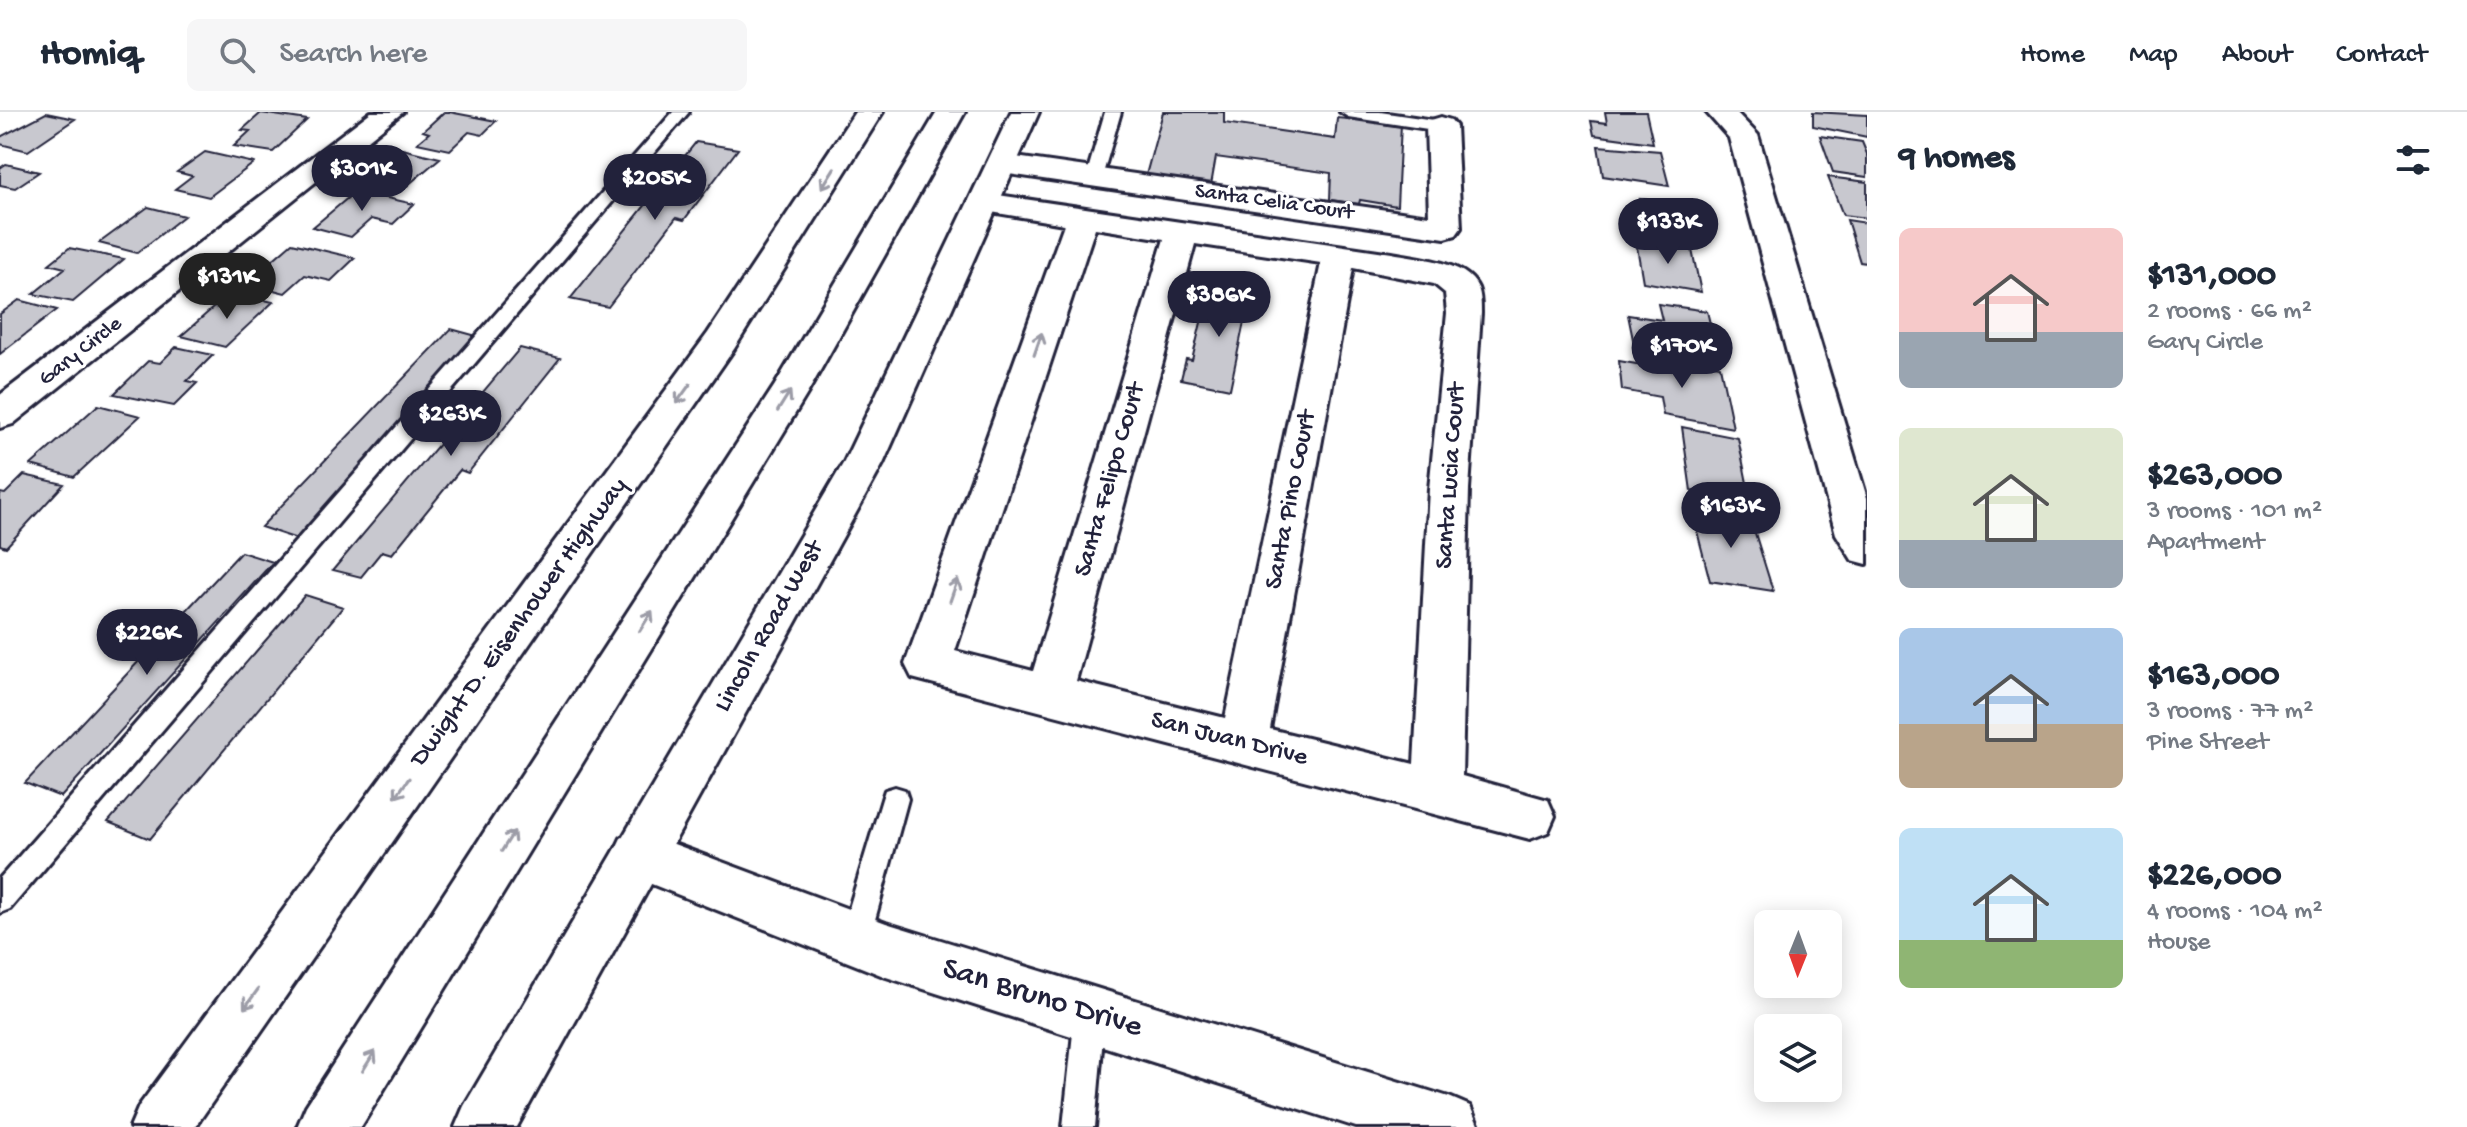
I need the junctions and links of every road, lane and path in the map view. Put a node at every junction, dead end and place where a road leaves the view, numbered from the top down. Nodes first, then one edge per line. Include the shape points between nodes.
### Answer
1 (389, 112) edge
2 (681, 112) edge
3 (869, 112) edge
4 (951, 112) edge
5 (1025, 112) edge
6 (1113, 112) edge
7 (1348, 112) edge
8 (1720, 112) edge
9 (1441, 126) joint
10 (1094, 177) junction
11 (993, 183) junction
12 (1082, 219) junction
13 (1182, 233) junction
14 (1339, 256) junction
15 (0, 415) edge
16 (1862, 541) edge
17 (1049, 694) junction
18 (1244, 743) junction
19 (1437, 792) junction
20 (895, 799) dead end
21 (1530, 816) dead end
22 (639, 855) junction
23 (0, 899) edge
24 (855, 938) junction
25 (1090, 1014) junction
26 (160, 1127) edge
27 (327, 1127) edge
28 (485, 1127) edge
29 (1079, 1127) edge
30 (1449, 1127) edge

1 - 15 main road, Gary Circle
2 - 23 lane
3 -> 26 main road, Dwight D. Eisenhower Highway via 721,341
27 -> 4 main road via 788,394
5 - 11 main road, Lincoln Road West
6 - 10 lane
7 - 9 lane
8 - 16 main road via 1743,135
9 - 10 main road, Santa Celia Court via 1445,228
10 - 11 main road, Santa Celia Court
11 - 12 main road
11 - 22 main road, Lincoln Road West via 863,464
12 - 13 main road
17 -> 12 main road, San Juan Drive via 928,664
13 - 14 main road
13 - 17 main road, Santa Felipo Court
14 - 18 main road, Santa Pino Court
14 - 19 main road, Santa Lucia Court via 1446,276 1462,289
17 - 18 main road, San Juan Drive
18 - 19 main road, San Juan Drive
19 - 21 main road, San Juan Drive
20 - 24 lane
22 - 24 main road, San Bruno Drive
22 - 28 main road, Lincoln Road West
24 - 25 main road, San Bruno Drive
25 - 29 lane
25 - 30 main road, San Bruno Drive

